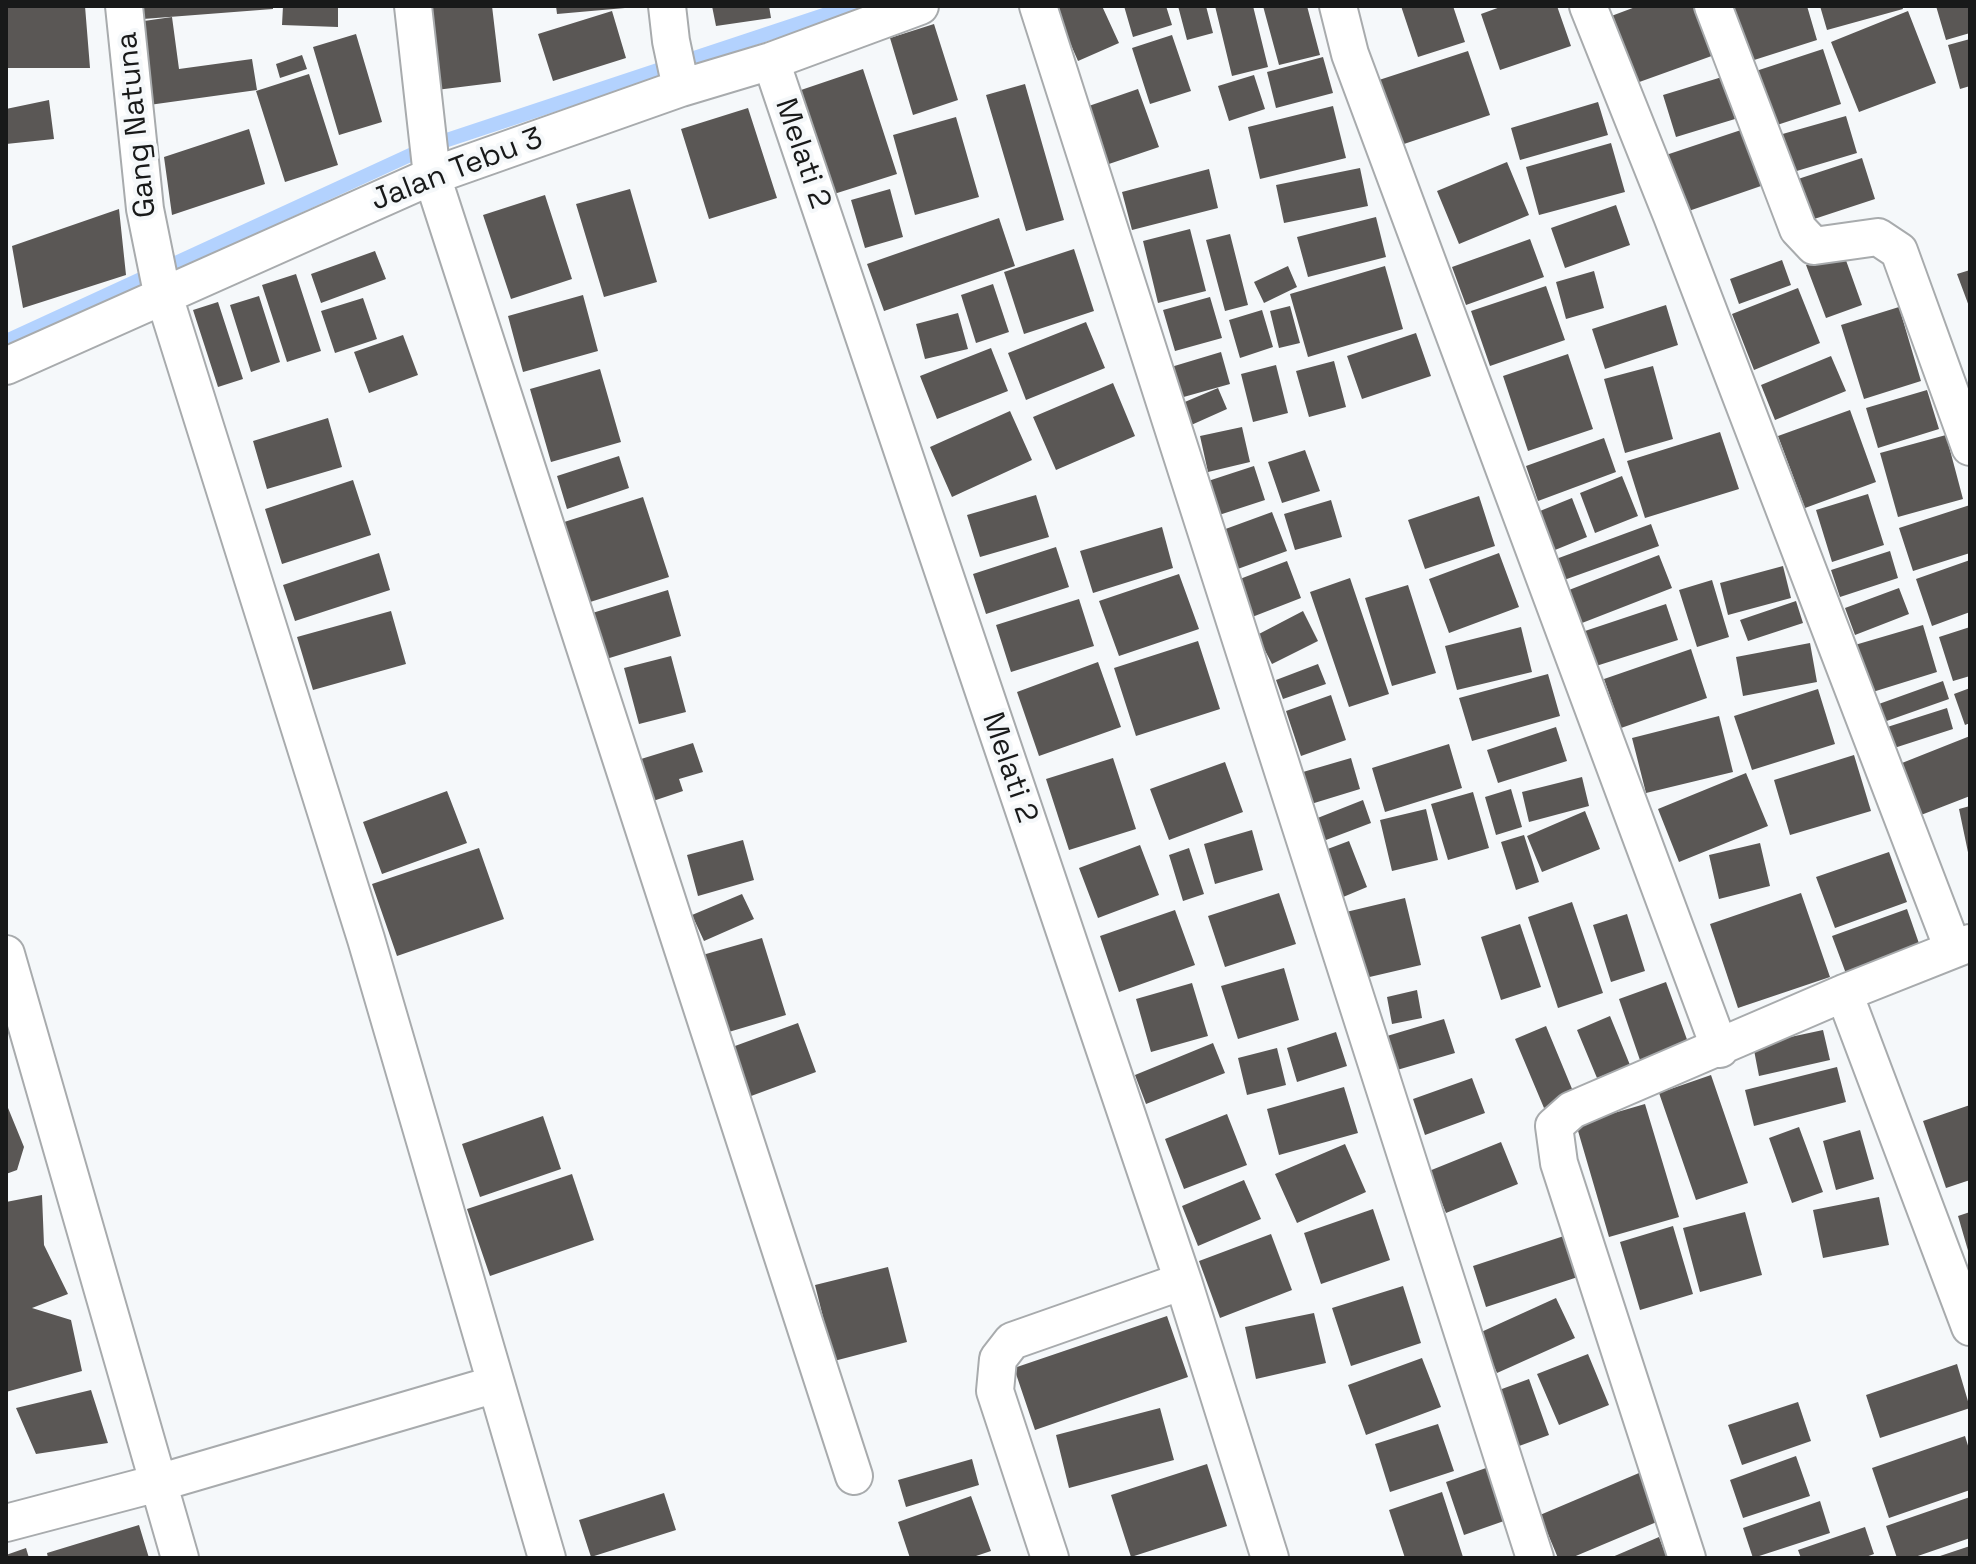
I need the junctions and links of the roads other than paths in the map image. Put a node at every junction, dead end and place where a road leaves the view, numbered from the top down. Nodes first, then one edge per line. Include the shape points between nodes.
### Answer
1 (124, 6) edge
2 (413, 6) edge
3 (920, 6) edge
4 (1038, 6) edge
5 (1338, 6) edge
6 (1588, 6) edge
7 (1713, 6) edge
8 (669, 24) edge
9 (771, 61) junction
10 (681, 84) junction
11 (431, 171) junction
12 (162, 289) junction
13 (6, 366) edge
14 (1970, 447) edge
15 (1961, 946) edge
16 (6, 954) edge
17 (1844, 993) junction
18 (1720, 1049) junction
19 (1183, 1281) junction
20 (1970, 1327) edge
21 (496, 1384) junction
22 (854, 1476) dead end
23 (158, 1483) junction
24 (6, 1523) edge
25 (180, 1558) edge
26 (547, 1558) edge
27 (1050, 1558) edge
28 (1270, 1558) edge
29 (1535, 1558) edge
30 (1687, 1558) edge

1 - 12 street, Gang Natuna via 145,209
2 - 11 street
3 - 9 street, Jalan Tebu 3
4 - 29 street
5 - 18 street via 1356,68
6 - 15 street
7 - 14 street via 1798,229 1814,246 1878,237 1899,251
8 - 10 street
9 - 10 street, Jalan Tebu 3
9 - 19 street, Melati 2
10 - 11 street, Jalan Tebu 3
11 - 12 street, Jalan Tebu 3
11 - 22 street
12 - 13 street, Jalan Tebu 3
12 - 21 street, Gang Natuna via 366,939
15 - 17 street
16 - 23 street
17 - 18 street
17 - 20 street
18 - 30 street via 1572,1110 1554,1126 1559,1163
19 - 27 street via 1012,1341 998,1359 995,1391
19 - 28 street, Melati 2
21 - 23 street
21 - 26 street, Gang Natuna
23 - 24 street
23 - 25 street

